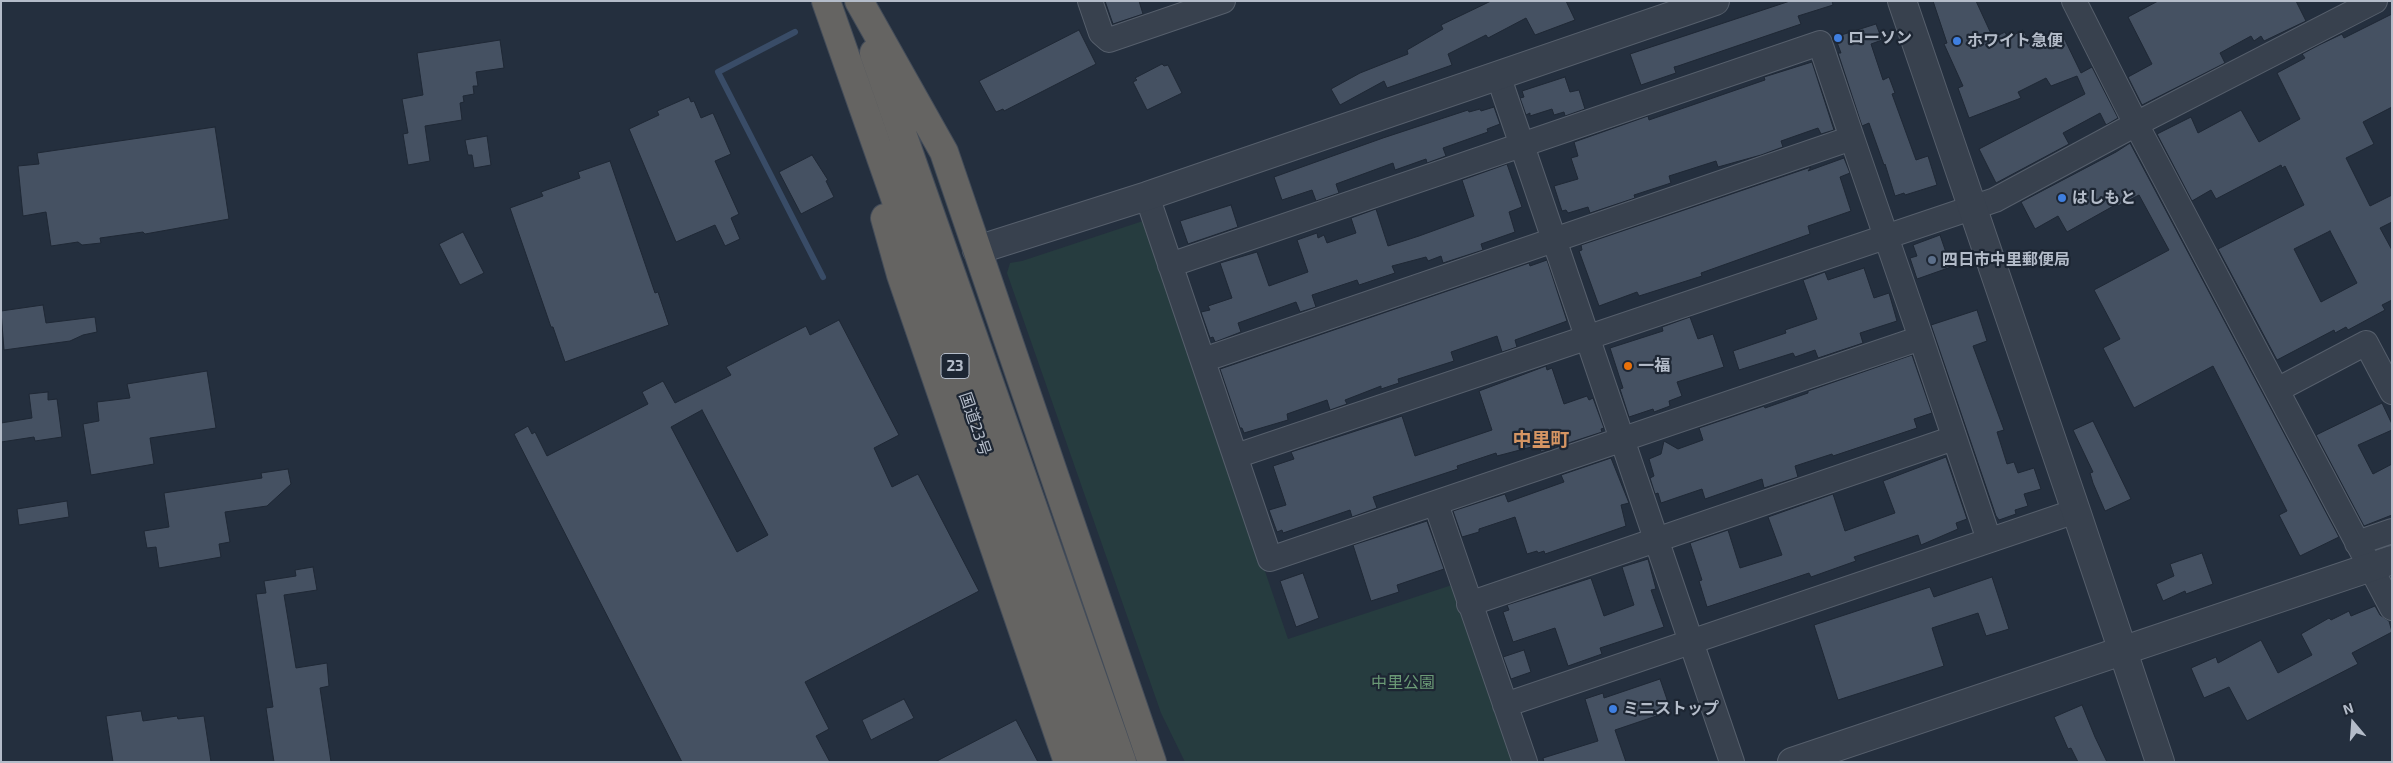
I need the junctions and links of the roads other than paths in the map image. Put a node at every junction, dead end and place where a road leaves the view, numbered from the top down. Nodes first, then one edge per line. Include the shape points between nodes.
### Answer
1 (826, 1) edge
2 (857, 1) edge
3 (1090, 1) edge
4 (1223, 1) edge
5 (1715, 1) edge
6 (1902, 1) edge
7 (2074, 1) edge
8 (2375, 1) edge
9 (1498, 75) junction
10 (2136, 124) junction
11 (1852, 138) junction
12 (1522, 146) junction
13 (1147, 196) junction
14 (1972, 208) junction
15 (1886, 236) junction
16 (1554, 240) junction
17 (977, 250) junction
18 (1170, 265) junction
19 (1588, 338) junction
20 (1921, 338) junction
21 (1203, 360) junction
22 (2277, 390) junction
23 (2392, 392) edge
24 (1954, 438) junction
25 (1624, 440) junction
26 (1236, 456) junction
27 (1436, 504) junction
28 (2076, 511) junction
29 (2392, 531) edge
30 (1989, 540) junction
31 (1657, 541) junction
32 (2357, 543) junction
33 (2383, 563) edge
34 (1470, 604) junction
35 (2392, 608) edge
36 (1692, 642) junction
37 (2122, 651) junction
38 (1505, 705) junction
39 (1095, 726) junction
40 (1068, 762) edge
41 (1093, 762) edge
42 (1122, 762) edge
43 (1152, 762) edge
44 (1525, 762) edge
45 (1732, 762) edge
46 (1792, 762) edge
47 (2160, 762) edge

1 - 39 highway, 国道23号 / 23
1 - 40 highway via 900,275
2 - 17 highway via 944,152
2 - 39 highway, 国道23号 / 23
3 - 4 street via 1101,34 1109,40
5 - 9 street
6 - 14 street
7 - 10 street
8 - 10 street
9 - 12 street
9 - 13 street
10 - 14 street via 1994,200
10 - 22 street
11 - 12 street via 1820,43
11 - 15 street
11 - 16 street
12 - 16 street
12 - 18 street
13 - 17 street
13 - 18 street
14 - 15 street
14 - 28 street
15 - 19 street
15 - 20 street
16 - 19 street
16 - 21 street
17 - 43 highway
18 - 21 street
19 - 25 street
19 - 26 street
20 - 24 street
20 - 25 street
21 - 26 street
22 - 23 street via 2366,344
22 - 32 street
24 - 30 street
24 - 31 street
25 - 27 street
25 - 31 street
26 - 27 street via 1270,559
27 - 34 street
28 - 30 street
28 - 37 street
29 - 32 street
30 - 36 street
31 - 34 street
31 - 36 street
32 - 33 street
33 - 35 street
33 - 37 street
34 - 38 street
36 - 38 street
36 - 45 street
37 - 46 street
37 - 47 street
38 - 44 street
39 - 41 highway, 国道23号 / 23
39 - 42 highway, 国道23号 / 23

